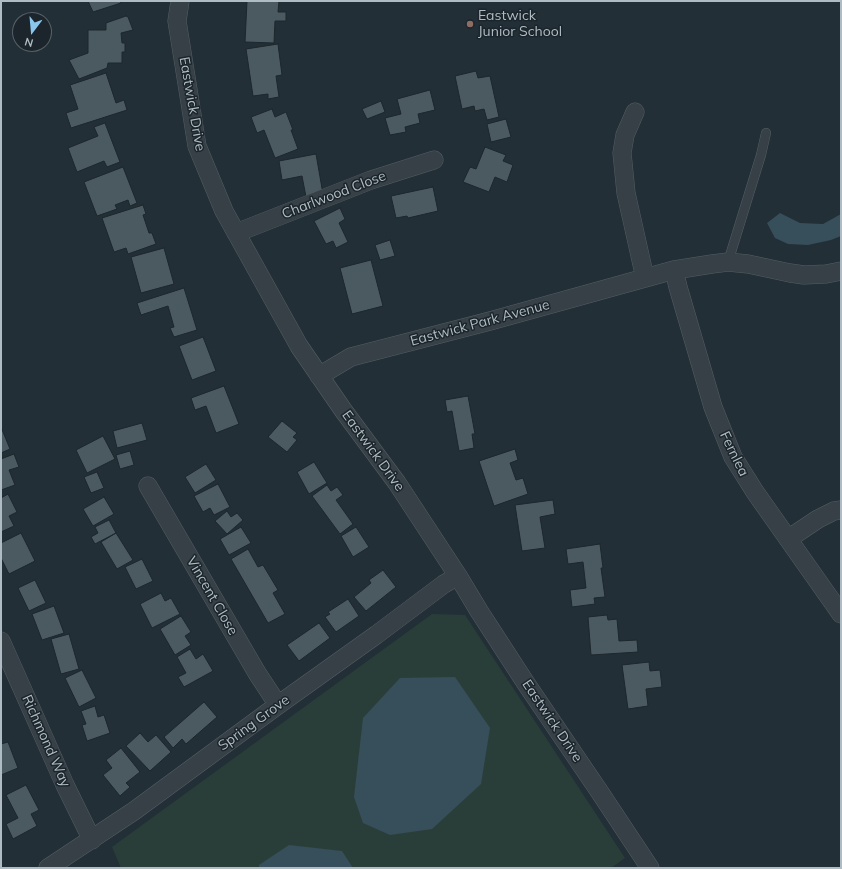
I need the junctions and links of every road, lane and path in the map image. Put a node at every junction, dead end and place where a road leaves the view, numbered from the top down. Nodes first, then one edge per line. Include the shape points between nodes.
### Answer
1 (180, 1) edge
2 (635, 112) dead end
3 (766, 133) dead end
4 (434, 160) dead end
5 (236, 233) junction
6 (728, 262) junction
7 (674, 270) junction
8 (841, 271) edge
9 (645, 278) junction
10 (319, 376) junction
11 (148, 486) dead end
12 (841, 510) edge
13 (788, 539) junction
14 (458, 576) junction
15 (841, 614) edge
16 (1, 641) edge
17 (278, 705) junction
18 (92, 840) junction
19 (48, 868) edge
20 (650, 868) edge

1 - 5 street, Eastwick Drive via 177,21 197,146
2 - 9 street via 625,135 622,153 626,193
3 - 6 lane
4 - 5 street, Charlwood Close via 371,180
5 - 10 street, Eastwick Drive via 299,346
6 - 7 street, Eastwick Park Avenue
6 - 8 street, Eastwick Park Avenue via 804,275
7 - 9 street, Eastwick Park Avenue
7 - 13 street, Fernlea via 712,407 733,457 754,492
9 - 10 street, Eastwick Park Avenue via 351,357
10 - 14 street, Eastwick Drive via 397,483
11 - 17 street, Vincent Close
12 - 13 street via 818,519
13 - 15 street, Fernlea
14 - 17 street, Spring Grove
14 - 20 street, Eastwick Drive via 525,682
16 - 18 street, Richmond Way
17 - 18 street, Spring Grove
18 - 19 street, Spring Grove

